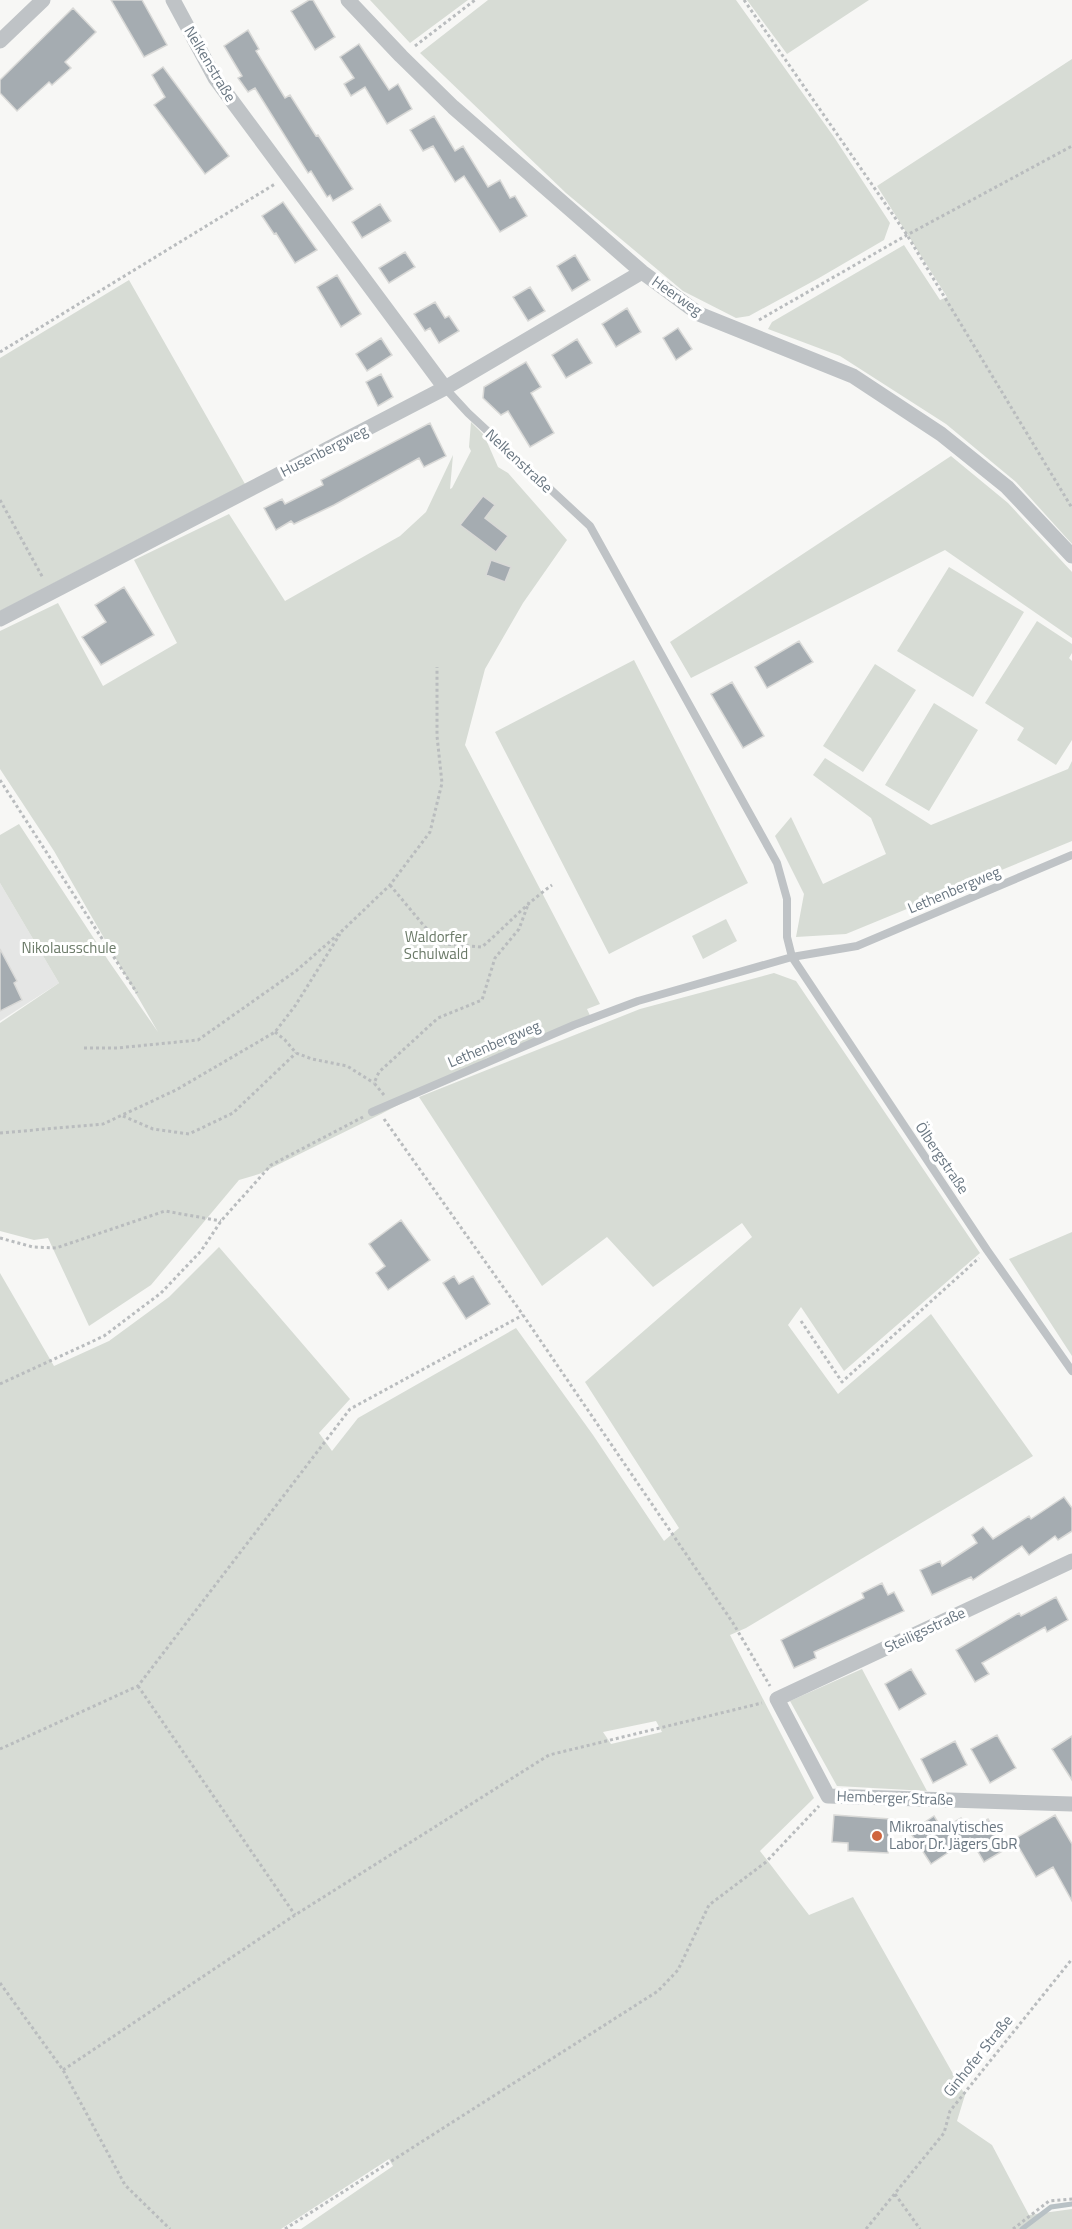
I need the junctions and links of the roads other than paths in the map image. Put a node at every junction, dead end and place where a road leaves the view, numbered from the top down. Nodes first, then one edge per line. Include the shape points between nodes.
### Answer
1 (43, 0) edge
2 (173, 0) edge
3 (348, 0) edge
4 (0, 41) edge
5 (642, 272) junction
6 (445, 388) junction
7 (1072, 556) edge
8 (0, 619) edge
9 (1072, 855) edge
10 (792, 957) junction
11 (375, 1111) road end
12 (1072, 1371) edge
13 (1072, 1561) edge
14 (777, 1699) joint
15 (1072, 1804) edge

1 - 4 street
2 - 6 street, Nelkenstraße via 215,78
3 - 5 street, Heerweg via 453,107
5 - 6 street, Husenbergweg
5 - 7 street, Heerweg via 699,314 852,376 941,434 1007,487
6 - 8 street, Husenbergweg
6 - 10 lane, Nelkenstraße via 590,526 777,863 787,899 787,937
9 - 10 lane, Lethenbergweg via 857,945
10 - 11 lane, Lethenbergweg via 638,1001
10 - 12 lane, Ölbergstraße
13 - 14 street, Steiligsstraße
14 - 15 street, Hemberger Straße via 828,1796

